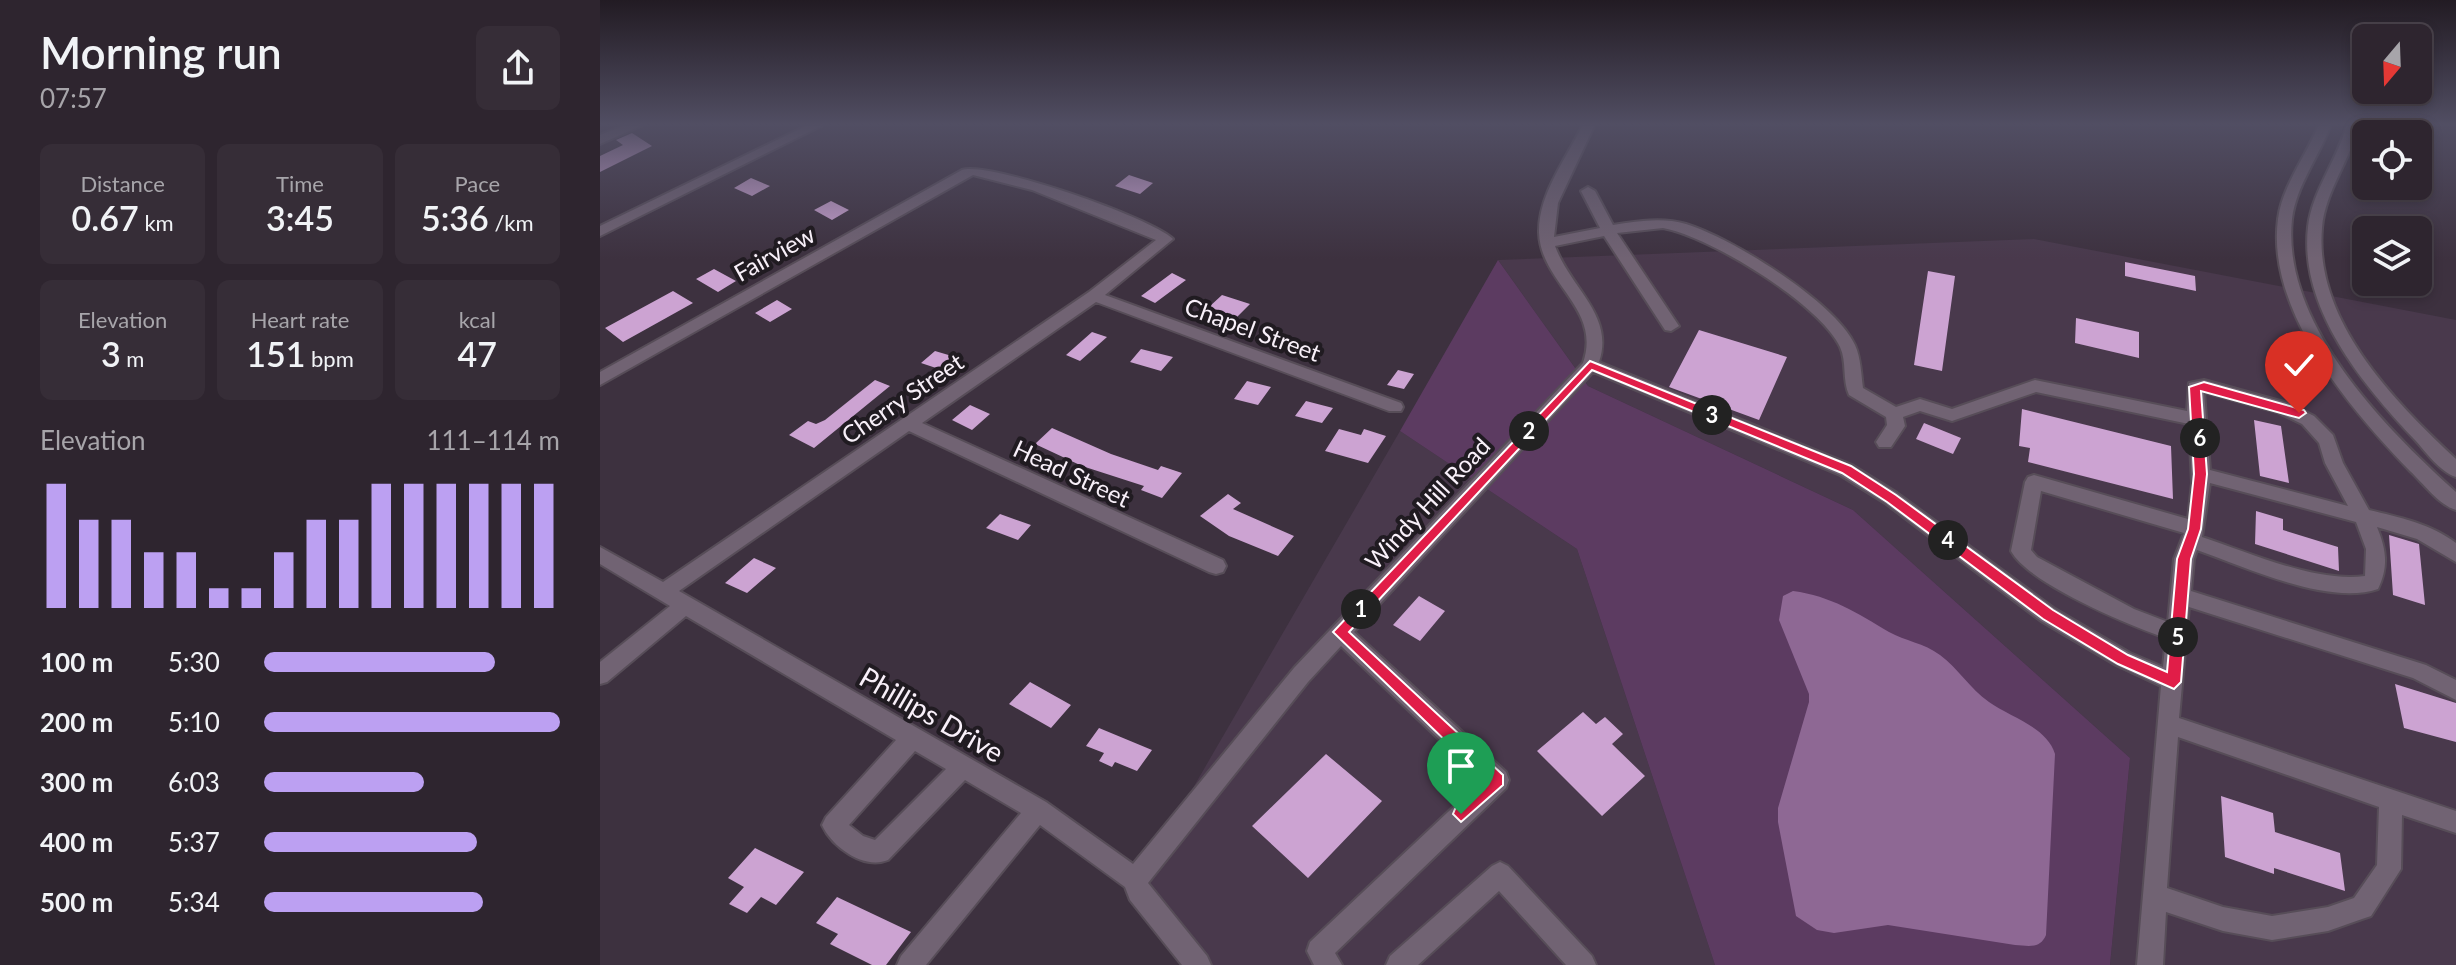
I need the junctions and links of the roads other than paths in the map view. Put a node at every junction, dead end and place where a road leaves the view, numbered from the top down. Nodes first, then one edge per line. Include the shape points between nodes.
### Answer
1 (728, 169) edge
2 (1568, 169) edge
3 (2304, 169) edge
4 (2337, 169) edge
5 (1588, 191) dead end
6 (1611, 231) junction
7 (600, 232) edge
8 (1166, 239) joint
9 (1547, 243) junction
10 (1094, 296) junction
11 (1671, 326) dead end
12 (1590, 365) junction
13 (600, 379) edge
14 (1395, 407) dead end
15 (1894, 414) junction
16 (2197, 419) junction
17 (907, 423) junction
18 (1885, 442) dead end
19 (2456, 470) edge
20 (2201, 474) junction
21 (2456, 503) edge
22 (2363, 516) junction
23 (2193, 535) junction
24 (2456, 554) edge
25 (600, 555) edge
26 (1216, 566) dead end
27 (663, 592) junction
28 (2182, 596) junction
29 (686, 604) junction
30 (1340, 632) junction
31 (2178, 634) junction
32 (600, 675) edge
33 (2174, 682) junction
34 (2456, 691) edge
35 (2169, 724) junction
36 (913, 737) junction
37 (963, 767) junction
38 (2391, 799) junction
39 (1038, 810) junction
40 (2456, 822) edge
41 (1135, 880) junction
42 (2155, 896) junction
43 (910, 965) edge
44 (1198, 965) edge
45 (1329, 965) edge
46 (1399, 965) edge
47 (1583, 965) edge
48 (2150, 965) edge

1 - 7 street
2 - 9 street via 1550,207
3 - 21 street via 2285,221 2284,250 2295,297 2358,402
4 - 19 street via 2315,226 2324,292 2381,391
5 - 6 street
6 - 9 street
6 - 11 street
6 - 15 street via 1666,224 1709,238 1789,288 1828,318 1848,345 1855,391
8 - 10 street, Cherry Street
8 - 13 street, Fairview via 1095,209 972,171
9 - 12 street via 1596,336
10 - 14 street, Chapel Street
10 - 17 street, Cherry Street
12 - 30 street, Windy Hill Road
12 - 33 street via 1846,470 2048,615
15 - 16 street via 1920,405 1952,415 2035,386
15 - 18 street via 1896,426
16 - 20 street
16 - 22 street via 2194,401 2199,385 2299,413 2327,440
17 - 26 street, Head Street
17 - 27 street, Cherry Street
20 - 22 street
20 - 23 street
22 - 23 street via 2377,564 2371,583 2362,587 2331,584
22 - 24 street via 2415,529
23 - 28 street via 2184,559
23 - 31 street via 2034,482 2021,551 2030,563 2127,615
25 - 27 street, Phillips Drive
27 - 29 street, Phillips Drive
28 - 31 street
28 - 34 street via 2419,671
29 - 32 street
29 - 36 street, Phillips Drive
30 - 41 street, Windy Hill Road
30 - 45 street via 1498,780 1319,951
31 - 33 street
33 - 35 street
35 - 38 street
35 - 42 street
36 - 37 street, Phillips Drive
36 - 37 street via 834,825 841,834 870,852 880,852
37 - 39 street, Phillips Drive
38 - 40 street
38 - 42 street via 2389,869 2362,907 2272,928 2223,919
39 - 41 street, Phillips Drive
39 - 43 street
41 - 44 street, Phillips Drive via 1138,892
42 - 48 street
46 - 47 street via 1500,874

